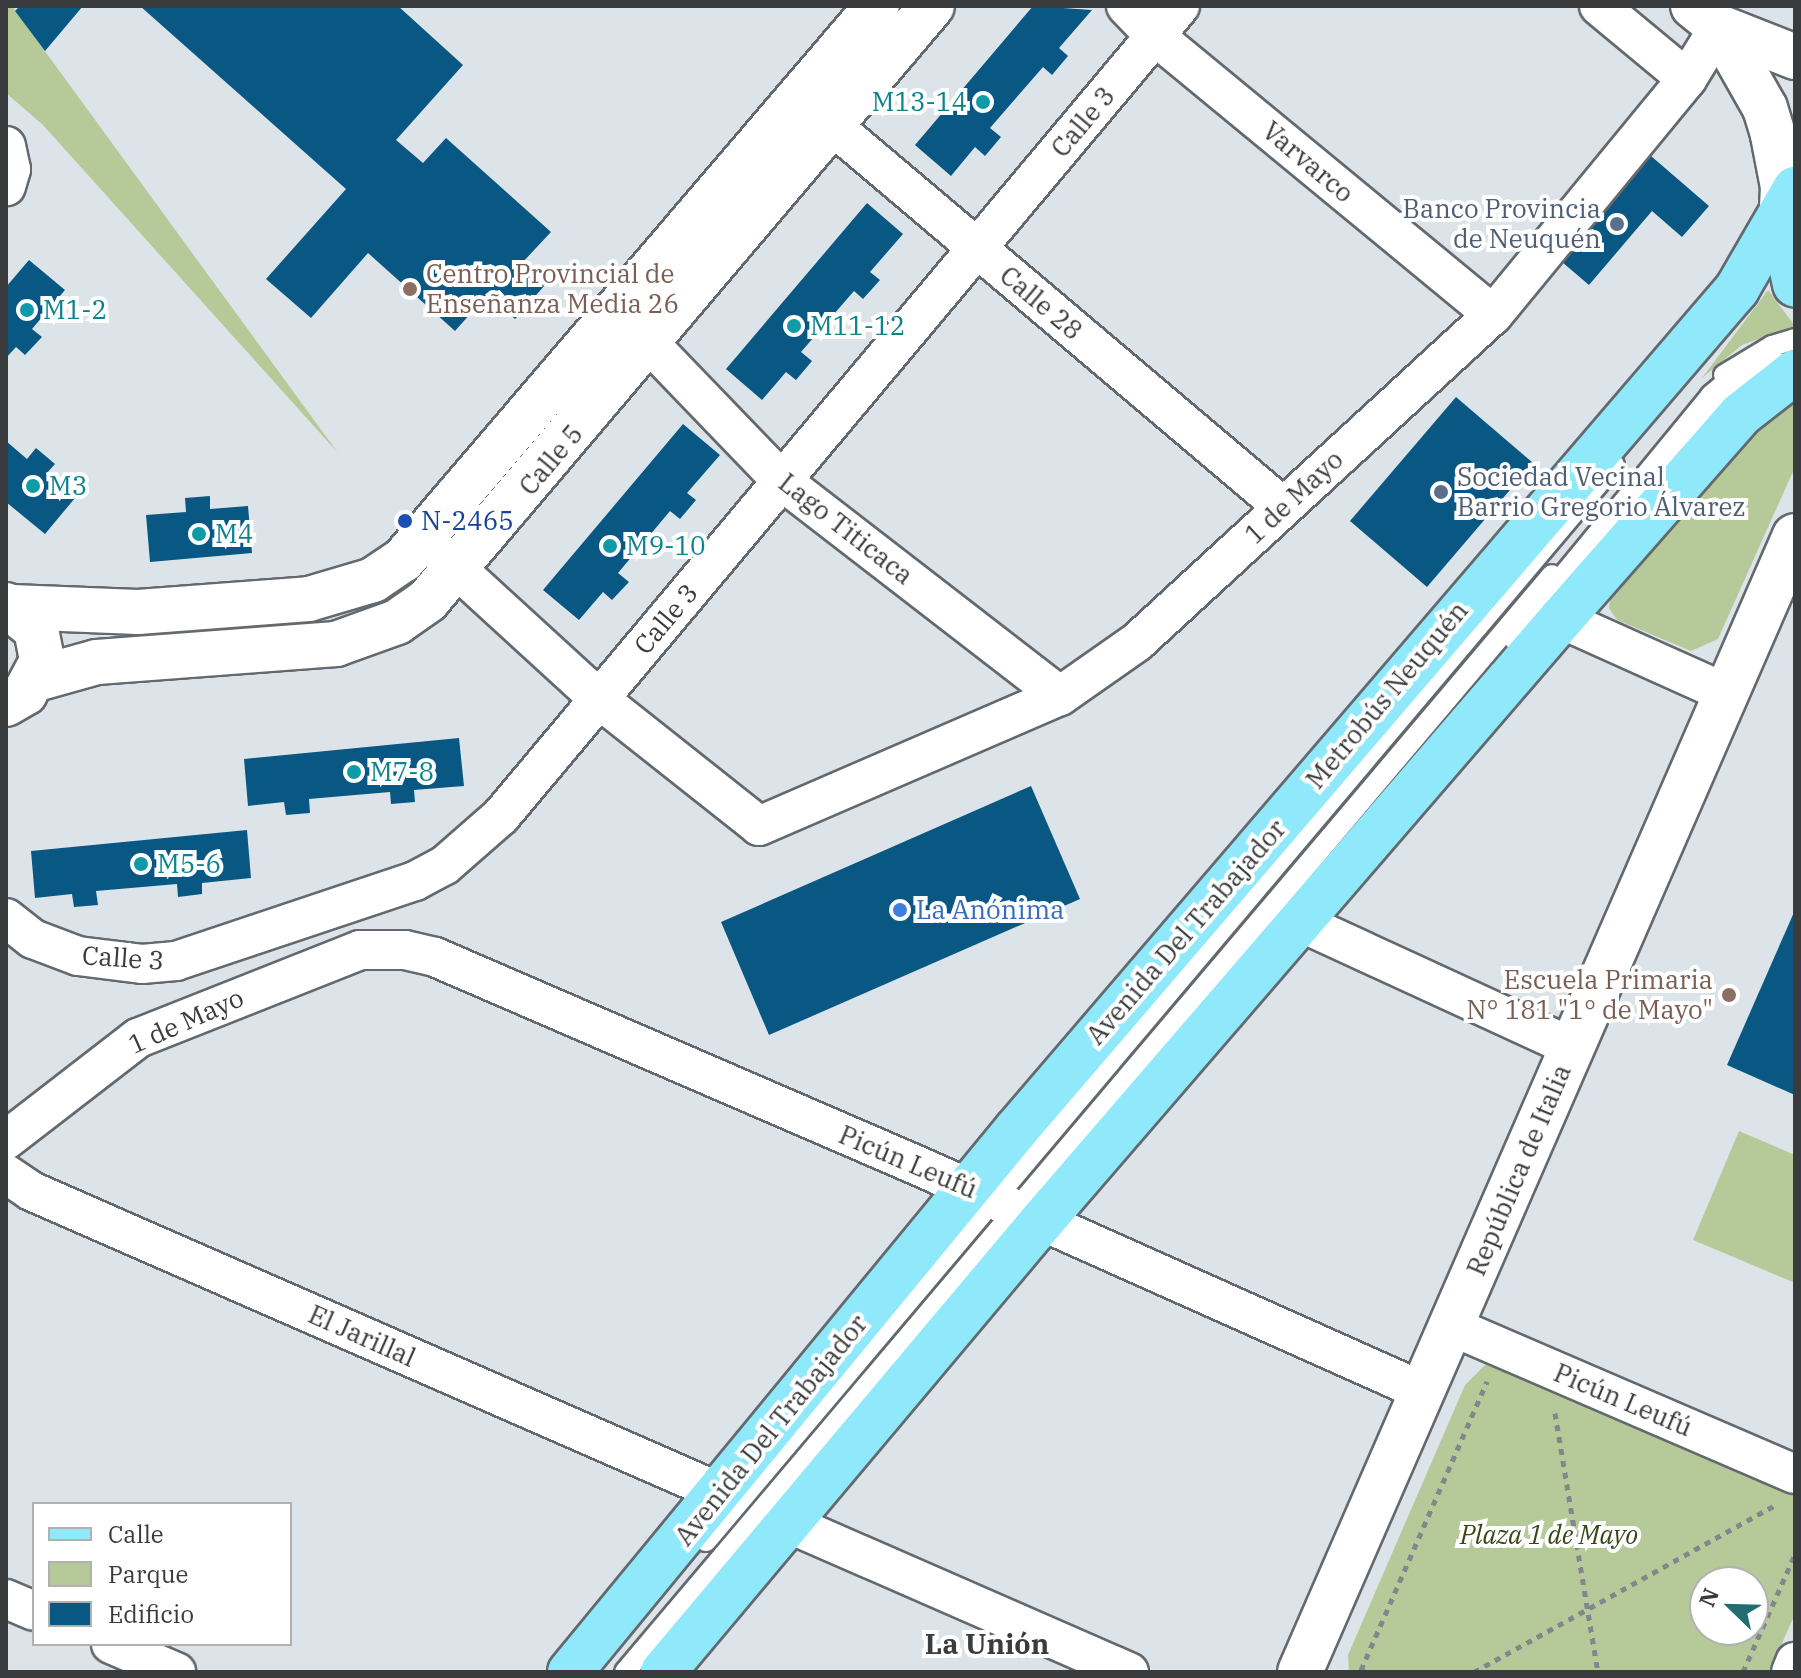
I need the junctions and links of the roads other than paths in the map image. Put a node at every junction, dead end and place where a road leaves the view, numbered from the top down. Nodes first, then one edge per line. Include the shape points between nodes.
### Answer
1 (877, 6) edge
2 (932, 6) edge
3 (1126, 6) edge
4 (1180, 6) edge
5 (1599, 6) edge
6 (1706, 17) edge
7 (1155, 36) junction
8 (1795, 57) edge
9 (1687, 79) junction
10 (816, 112) junction
11 (1788, 204) edge
12 (977, 248) junction
13 (1795, 284) edge
14 (1493, 315) junction
15 (1795, 339) edge
16 (649, 343) junction
17 (1795, 372) edge
18 (782, 481) junction
19 (1283, 507) junction
20 (1795, 536) edge
21 (424, 539) junction
22 (459, 570) junction
23 (1786, 582) edge
24 (9, 606) edge
25 (1561, 619) junction
26 (1518, 637) joint
27 (1726, 693) junction
28 (1060, 696) junction
29 (599, 699) junction
30 (18, 700) edge
31 (1310, 812) joint
32 (6, 918) edge
33 (1300, 922) junction
34 (389, 948) joint
35 (1572, 1047) junction
36 (6, 1140) edge
37 (6, 1174) edge
38 (1006, 1204) junction
39 (1451, 1326) junction
40 (1422, 1391) junction
41 (721, 1493) junction
42 (1786, 1495) edge
43 (790, 1524) junction
44 (6, 1599) edge
45 (32, 1610) edge
46 (116, 1646) edge
47 (1795, 1662) edge
48 (176, 1672) edge
49 (570, 1672) edge
50 (594, 1672) edge
51 (625, 1672) edge
52 (663, 1672) edge
53 (1129, 1672) edge
54 (1300, 1672) edge
55 (1791, 1672) edge

1 - 10 street, Calle 5
2 - 10 street, Calle 5
3 - 7 street, Varvarco
4 - 7 street, Calle 3
5 - 9 street
6 - 8 street
6 - 9 street, 1 de Mayo
6 - 11 street via 1765,108
7 - 12 street, Calle 3
7 - 14 street, Varvarco
9 - 14 street, 1 de Mayo
10 - 12 street, Calle 28
10 - 16 street, Calle 5
10 - 21 street, Calle 5
11 - 13 main road
11 - 38 main road, Avenida Del Trabajador via 1737,289
12 - 18 street, Calle 3
12 - 19 street, Calle 28
14 - 19 street, 1 de Mayo
15 - 38 lane, Metrobús Neuquén via 1731,369 1694,406
16 - 18 street, Lago Titicaca
16 - 22 street, Calle 5
17 - 25 main road, Avenida Del Trabajador via 1740,415
18 - 28 street, Lago Titicaca
18 - 29 street, Calle 3
19 - 28 street, 1 de Mayo via 1137,642
20 - 23 street, República de Italia
21 - 22 street
21 - 24 street, Calle 5 via 373,580 309,599 138,612
22 - 29 street
22 - 30 street, Calle 5 via 397,622 336,644 97,662
23 - 27 street, República de Italia
24 - 30 street via 38,637 42,661
25 - 27 street
25 - 33 main road, Avenida Del Trabajador
26 - 26 street via 1584,573 1723,408 1773,365 1738,378 1714,398
27 - 35 street, República de Italia
28 - 29 street, 1 de Mayo via 759,826
29 - 32 street, Calle 3 via 501,816 445,865 415,881 176,961 142,964 78,956 33,939
31 - 31 street via 1046,1127 1038,1129 1039,1119 1190,939
33 - 35 street
33 - 38 main road, Avenida Del Trabajador
34 - 36 street, 1 de Mayo via 348,954 138,1038
34 - 38 street, Picún Leufú via 435,957
35 - 39 street, República de Italia
37 - 41 street, El Jarillal via 31,1191
38 - 40 street, Picún Leufú
38 - 41 main road, Avenida Del Trabajador
38 - 43 main road, Avenida Del Trabajador
38 - 50 lane, Metrobús Neuquén
38 - 51 lane, Metrobús Neuquén
39 - 40 street, República de Italia
39 - 42 street, Picún Leufú
40 - 54 street, República de Italia
41 - 49 main road, Avenida Del Trabajador
43 - 52 main road, Avenida Del Trabajador
43 - 53 street
44 - 45 street
46 - 48 street
47 - 55 street

